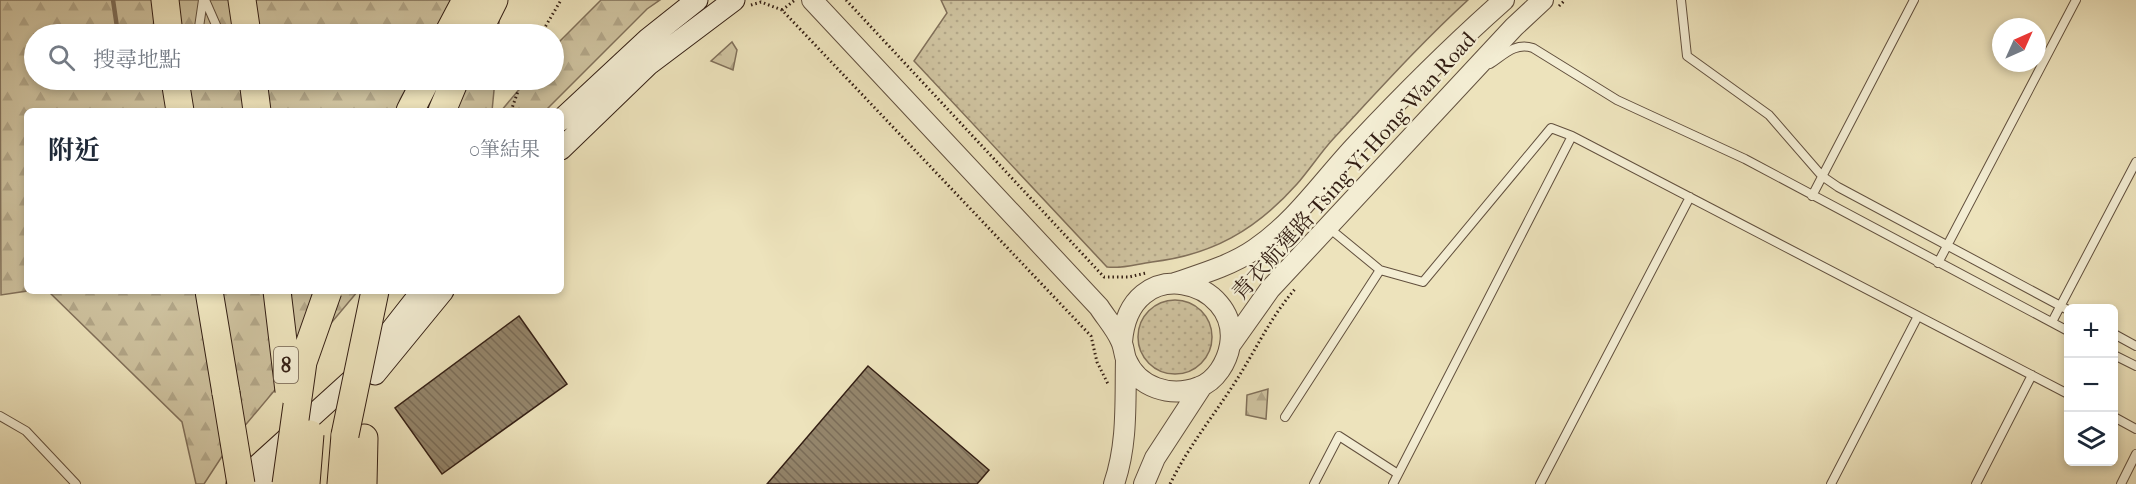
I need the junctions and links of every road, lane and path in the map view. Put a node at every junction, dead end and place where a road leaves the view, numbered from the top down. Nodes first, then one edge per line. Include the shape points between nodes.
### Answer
1 (165, 0) edge
2 (204, 0) edge
3 (242, 0) edge
4 (466, 0) edge
5 (494, 0) edge
6 (561, 0) edge
7 (697, 0) edge
8 (734, 0) edge
9 (795, 0) edge
10 (812, 0) edge
11 (846, 0) edge
12 (1504, 0) edge
13 (1565, 0) edge
14 (1681, 0) edge
15 (1914, 0) edge
16 (2076, 0) edge
17 (1550, 4) edge
18 (168, 24) edge
19 (200, 24) edge
20 (215, 24) edge
21 (246, 24) edge
22 (453, 24) edge
23 (482, 24) edge
24 (546, 24) edge
25 (1470, 74) junction
26 (421, 90) edge
27 (451, 90) edge
28 (518, 90) edge
29 (412, 108) edge
30 (443, 108) edge
31 (512, 108) edge
32 (564, 117) edge
33 (1572, 136) junction
34 (564, 146) edge
35 (2136, 162) edge
36 (1822, 176) junction
37 (1812, 196) junction
38 (1690, 197) junction
39 (1328, 227) junction
40 (1947, 246) junction
41 (1938, 263) junction
42 (1380, 270) junction
43 (1152, 272) dead end
44 (1175, 283) junction
45 (1298, 285) dead end
46 (209, 294) edge
47 (278, 294) edge
48 (327, 294) edge
49 (333, 294) edge
50 (374, 294) edge
51 (375, 294) edge
52 (420, 294) edge
53 (440, 294) edge
54 (2067, 304) edge
55 (1099, 307) junction
56 (1130, 307) junction
57 (2064, 307) edge
58 (2064, 309) edge
59 (1918, 316) junction
60 (2052, 322) junction
61 (2064, 329) edge
62 (2118, 336) edge
63 (1231, 344) junction
64 (2136, 346) edge
65 (1124, 351) junction
66 (2118, 357) edge
67 (2136, 366) edge
68 (2032, 375) junction
69 (1202, 386) junction
70 (2064, 392) edge
71 (1109, 395) dead end
72 (0, 416) edge
73 (1285, 417) dead end
74 (2118, 419) edge
75 (2136, 429) edge
76 (2136, 454) edge
77 (1398, 474) junction
78 (76, 484) edge
79 (239, 484) edge
80 (259, 484) edge
81 (286, 484) edge
82 (300, 484) edge
83 (306, 484) edge
84 (341, 484) edge
85 (363, 484) edge
86 (1114, 484) edge
87 (1144, 484) edge
88 (1170, 484) edge
89 (1314, 484) edge
90 (1394, 484) edge
91 (1540, 484) edge
92 (1831, 484) edge
93 (1976, 484) edge
94 (2121, 484) edge

1 - 18 highway
2 - 19 lane
2 - 20 lane
3 - 21 highway
4 - 22 highway
5 - 23 highway
6 - 24 path
7 - 32 main road via 648,39
8 - 34 main road via 648,64
9 - 71 path via 782,10 1091,336
10 - 55 street
11 - 43 path via 1104,277
12 - 44 street, 青衣航運路 Tsing Yi Hong Wan Road via 1413,86 1295,216 1273,235 1225,265
13 - 17 path
14 - 36 lane via 1688,56 1769,116
15 - 36 lane
16 - 40 lane
17 - 25 street, 青衣航運路 Tsing Yi Hong Wan Road via 1514,27
25 - 37 lane via 1509,50 1524,45 1533,48 1617,100 1744,159
25 - 39 street, 青衣航運路 Tsing Yi Hong Wan Road
26 - 29 highway
27 - 30 highway
28 - 31 path
33 - 38 lane
33 - 42 lane via 1551,128 1423,282
33 - 77 lane
35 - 54 lane
36 - 37 lane
36 - 40 lane
37 - 41 lane
38 - 59 lane
38 - 91 lane
39 - 42 lane
39 - 63 street, 青衣航運路 Tsing Yi Hong Wan Road via 1254,309
40 - 41 lane
40 - 57 lane
41 - 60 lane
42 - 73 lane
44 - 56 street via 1158,286
44 - 63 street via 1210,294 1222,308
45 - 88 path via 1184,455
46 - 79 highway, bridge
47 - 82 highway, 8, bridge
48 - 81 highway, bridge via 303,362
49 - 83 highway, bridge via 316,369
50 - 84 highway, bridge via 345,435
51 - 85 highway, bridge
52 - 79 main road via 353,379
53 - 80 main road via 374,375
55 - 56 street
55 - 65 street
56 - 65 street via 1123,324
58 - 60 lane
59 - 68 lane
59 - 92 lane
60 - 61 lane
62 - 64 lane
63 - 69 street via 1226,361
65 - 69 street via 1136,374 1150,386 1176,392
65 - 86 street via 1126,432
66 - 67 lane
68 - 70 lane
68 - 93 lane
69 - 87 street via 1155,458
72 - 78 lane via 26,431
74 - 75 lane
76 - 94 lane
77 - 89 lane via 1339,436
77 - 90 lane

